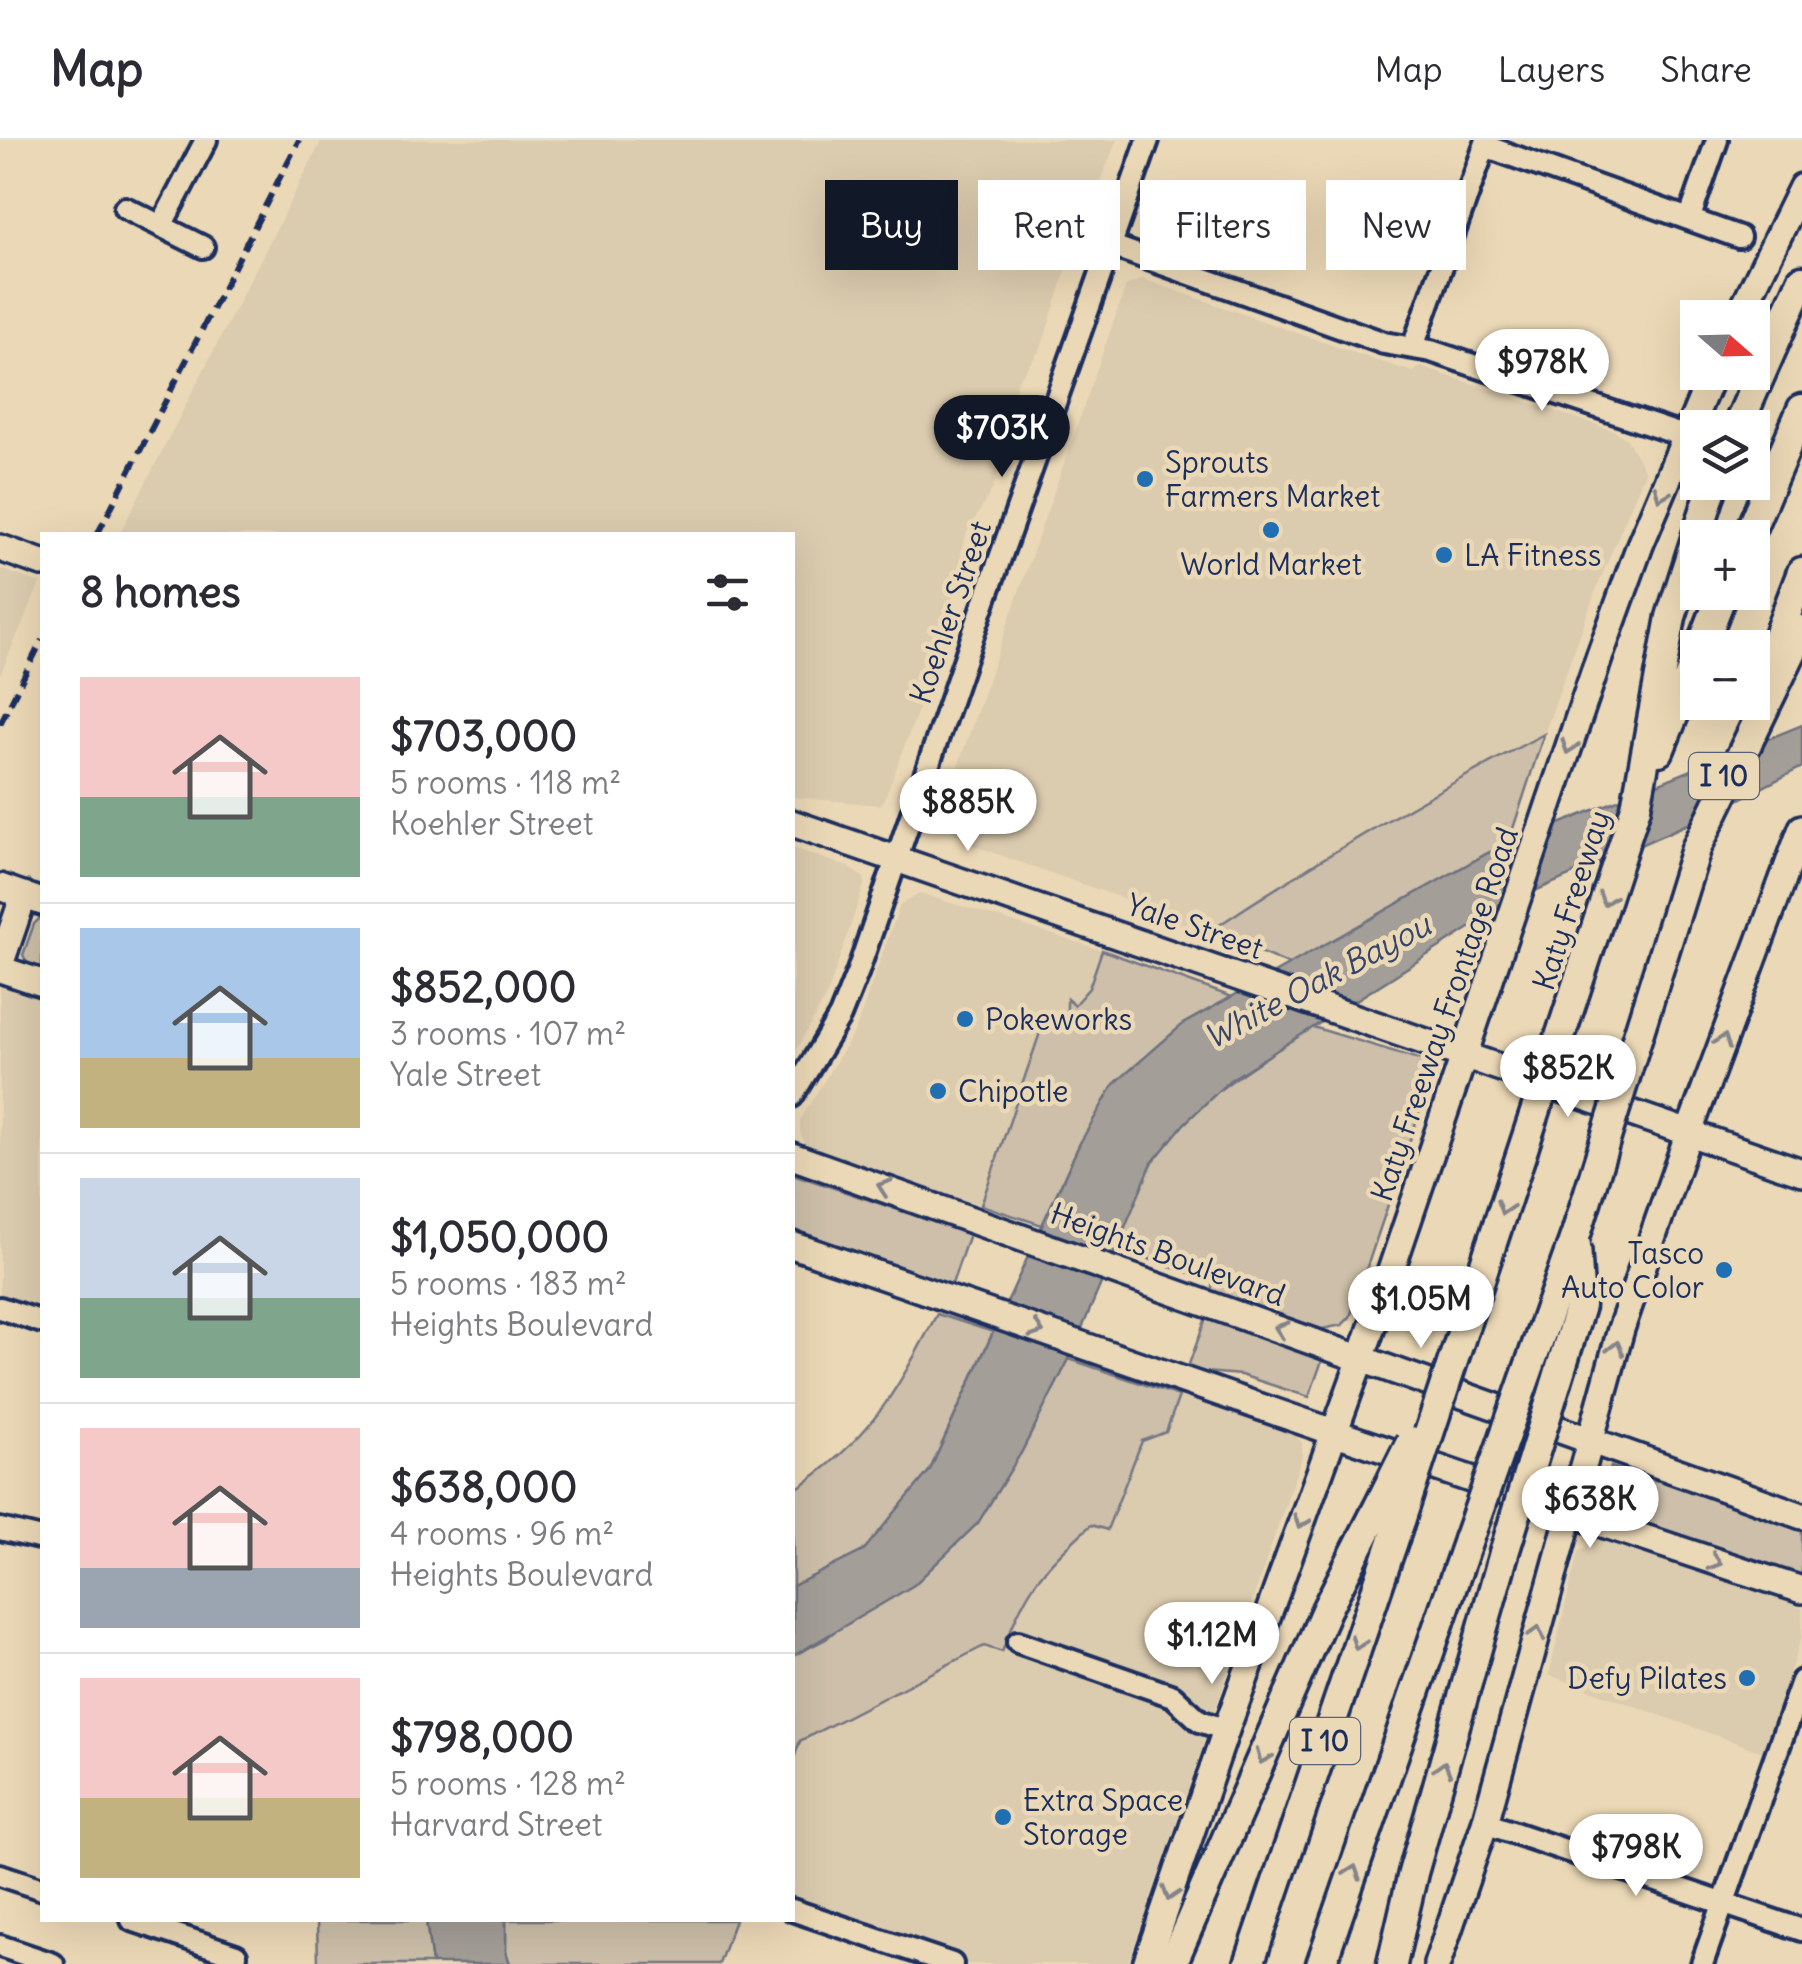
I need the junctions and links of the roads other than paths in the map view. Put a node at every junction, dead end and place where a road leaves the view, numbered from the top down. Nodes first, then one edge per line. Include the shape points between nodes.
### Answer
1 (206, 140) edge
2 (1148, 140) edge
3 (1717, 140) edge
4 (1486, 143) edge
5 (1802, 187) edge
6 (125, 208) dead end
7 (1690, 217) junction
8 (1120, 222) edge
9 (160, 226) junction
10 (1739, 236) dead end
11 (203, 248) dead end
12 (1120, 249) edge
13 (1104, 270) edge
14 (1802, 280) edge
15 (1747, 300) edge
16 (1413, 347) junction
17 (1802, 409) edge
18 (1745, 410) edge
19 (1680, 435) edge
20 (1680, 446) edge
21 (1708, 500) edge
22 (1754, 520) edge
23 (0, 548) edge
24 (40, 561) edge
25 (1802, 572) edge
26 (1802, 630) edge
27 (1770, 655) edge
28 (1680, 699) edge
29 (1745, 720) edge
30 (1636, 807) junction
31 (795, 823) edge
32 (1802, 828) edge
33 (1696, 848) junction
34 (896, 859) junction
35 (22, 895) edge
36 (0, 967) edge
37 (40, 982) edge
38 (1464, 1056) junction
39 (795, 1091) edge
40 (1689, 1132) junction
41 (795, 1157) edge
42 (1802, 1172) edge
43 (1576, 1234) junction
44 (795, 1246) edge
45 (0, 1308) edge
46 (40, 1321) edge
47 (1361, 1358) junction
48 (1334, 1430) junction
49 (1592, 1442) junction
50 (1389, 1514) junction
51 (1570, 1515) junction
52 (1802, 1516) edge
53 (0, 1529) edge
54 (40, 1539) edge
55 (1802, 1590) edge
56 (1018, 1642) dead end
57 (1802, 1681) edge
58 (1226, 1730) junction
59 (1485, 1823) junction
60 (0, 1875) edge
61 (40, 1889) edge
62 (1724, 1902) junction
63 (795, 1911) edge
64 (138, 1922) edge
65 (1802, 1930) edge
66 (0, 1946) edge
67 (236, 1956) dead end
68 (54, 1964) edge
69 (952, 1964) edge
70 (1146, 1964) edge
71 (1172, 1964) edge
72 (1249, 1964) edge
73 (1321, 1964) edge
74 (1392, 1964) edge
75 (1437, 1964) edge
76 (1702, 1964) edge

1 - 9 street
2 - 8 street, Koehler Street
3 - 7 street
4 - 7 street
4 - 16 street
5 - 15 main road
6 - 9 street
7 - 10 street
9 - 11 street
12 - 16 street via 1384,343
13 - 34 street, Koehler Street
14 - 18 highway
16 - 19 street
17 - 22 highway
20 -> 38 main road, Katy Freeway Frontage Road via 1600,655
21 - 30 highway via 1671,617
23 - 24 main road
25 - 27 highway, I 10
26 - 33 highway
28 - 30 highway, Katy Freeway / I 10
29 - 33 highway, I 10
30 -> 50 highway, Katy Freeway / I 10, bridge via 1457,1352
31 - 34 main road, Yale Street
40 -> 32 main road
33 - 43 highway, I 10, bridge
34 - 38 main road, Yale Street
34 - 39 street, Koehler Street via 840,1016
35 - 36 main road
36 - 37 main road
38 - 40 main road, Yale Street
38 - 47 main road, Katy Freeway Frontage Road
40 - 42 main road, Yale Street
49 -> 40 main road via 1622,1329
47 -> 41 main road, Heights Boulevard
73 -> 43 highway, I 10, bridge
74 -> 43 highway, bridge via 1504,1552 1580,1306
44 -> 48 main road
45 - 46 street
47 - 48 main road, Katy Freeway Frontage Road
47 - 49 main road, Heights Boulevard
48 - 51 main road
48 -> 58 main road, Katy Freeway Frontage Road
49 - 51 main road
49 - 52 main road, Heights Boulevard
50 -> 71 highway via 1326,1610
50 -> 72 highway, I 10
51 -> 55 main road
59 -> 51 main road
53 - 54 street
56 - 58 street via 1173,1696 1200,1721
57 - 62 street
58 -> 70 main road, Katy Freeway Frontage Road
59 - 62 street
59 - 75 main road
60 - 61 street
62 - 65 street
62 - 76 street
63 - 69 street
64 - 67 street
66 - 68 street

